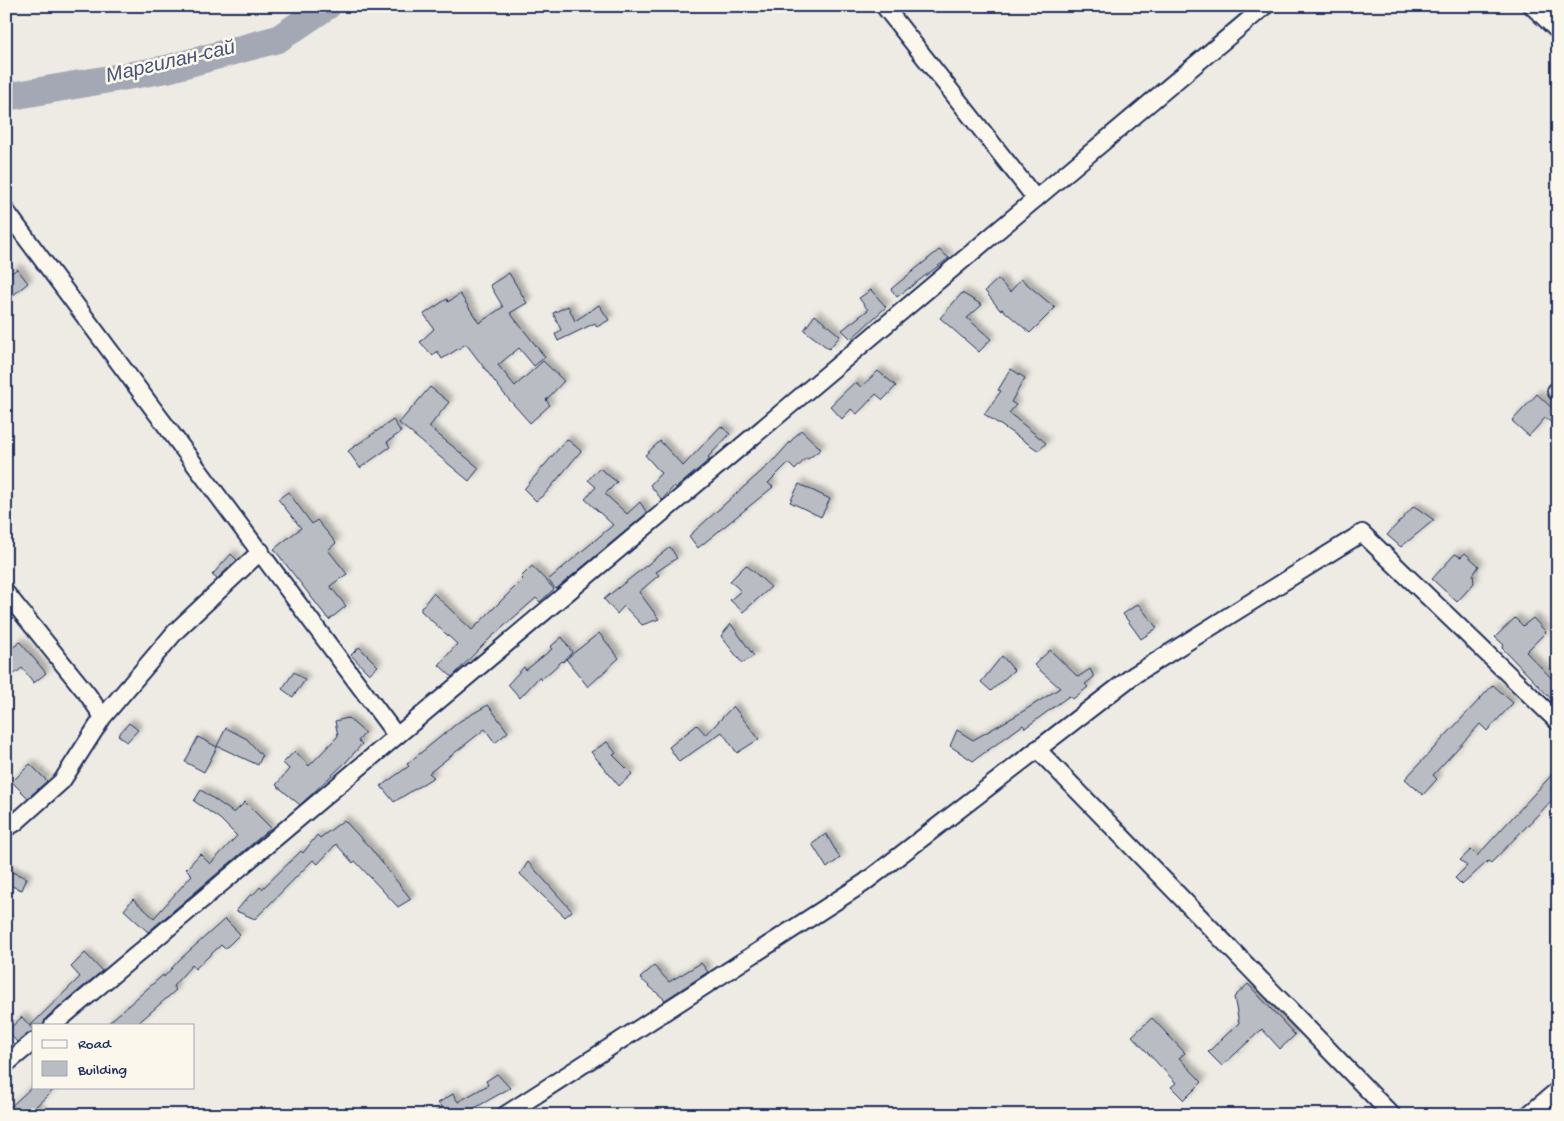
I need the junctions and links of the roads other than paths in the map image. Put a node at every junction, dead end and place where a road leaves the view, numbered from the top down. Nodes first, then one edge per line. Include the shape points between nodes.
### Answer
1 (884, 6) edge
2 (1265, 6) edge
3 (1532, 6) edge
4 (1558, 31) edge
5 (1036, 199) junction
6 (6, 211) edge
7 (261, 551) junction
8 (6, 593) edge
9 (102, 717) junction
10 (1558, 722) edge
11 (396, 735) junction
12 (1038, 749) junction
13 (6, 828) edge
14 (54, 1024) edge
15 (32, 1043) edge
16 (6, 1064) edge
17 (1558, 1090) edge
18 (505, 1115) edge
19 (1392, 1115) edge
20 (1528, 1115) edge

1 - 5 street
2 - 5 street
3 - 4 street
5 - 11 street
6 - 7 street
7 - 9 street via 176,631
7 - 11 street
8 - 9 street
9 - 13 street via 62,781 15,824
10 - 12 street via 1362,533 1134,675
11 - 14 street
12 - 18 street via 864,883
12 - 19 street
15 - 16 street
17 - 20 street

